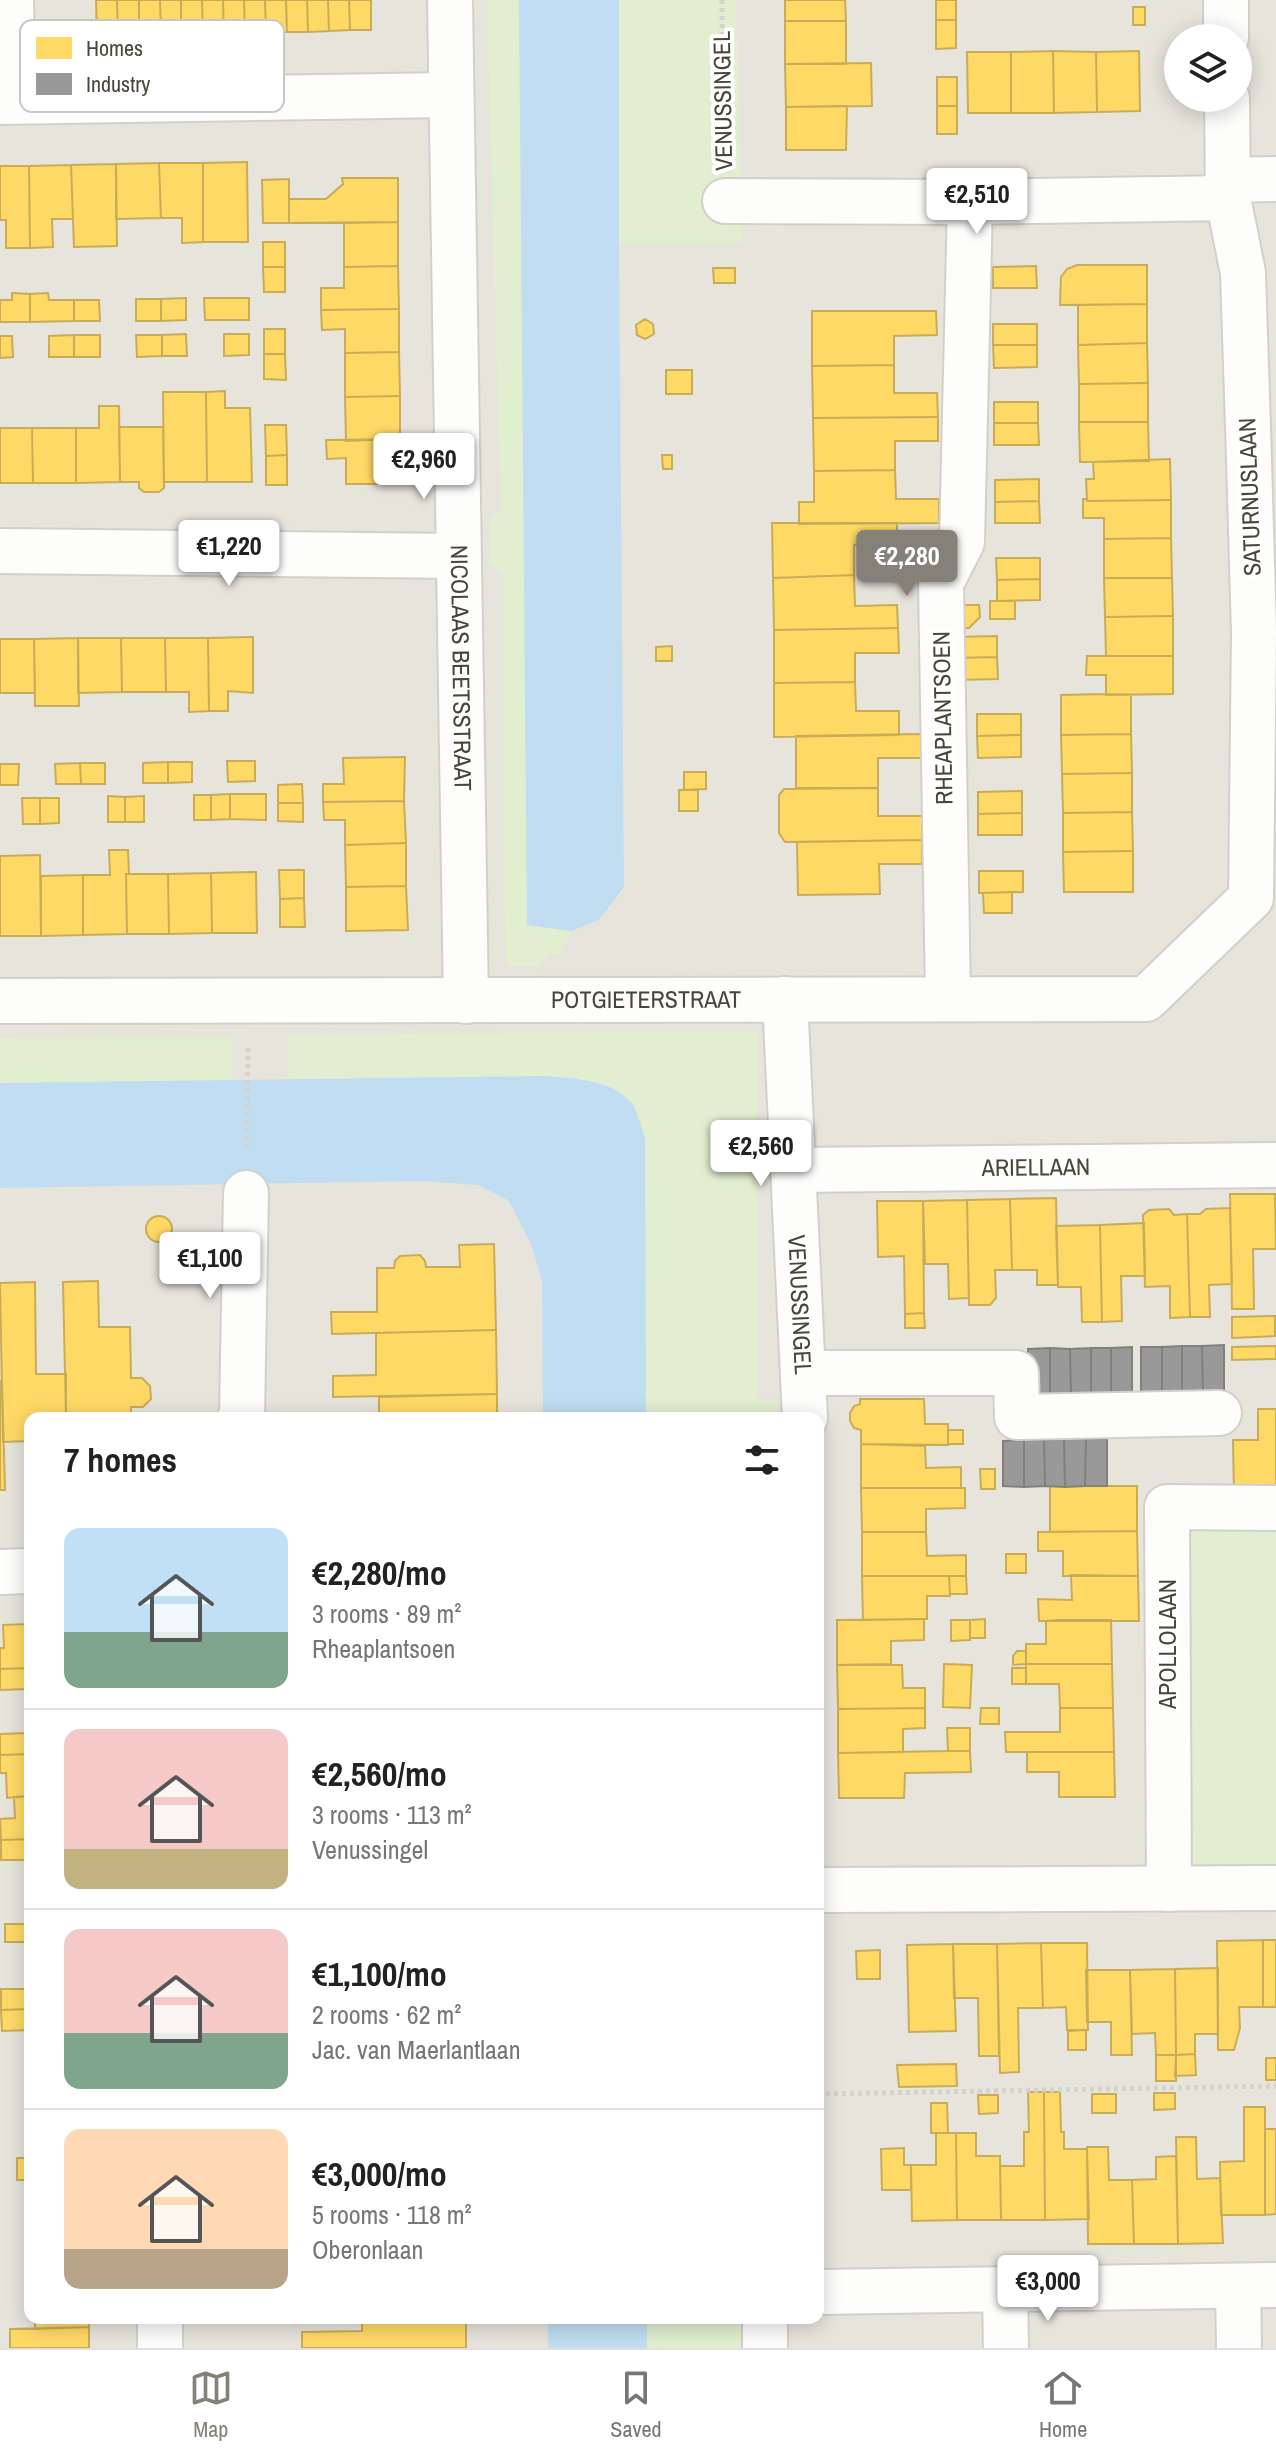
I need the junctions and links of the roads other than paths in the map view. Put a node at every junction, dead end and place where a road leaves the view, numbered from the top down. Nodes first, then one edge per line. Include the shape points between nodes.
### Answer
1 (11, 0) edge
2 (450, 0) edge
3 (1226, 0) edge
4 (1226, 24) edge
5 (450, 95) junction
6 (284, 97) edge
7 (6, 101) edge
8 (1227, 112) edge
9 (1276, 179) edge
10 (1229, 189) junction
11 (725, 201) road end
12 (970, 202) junction
13 (0, 551) edge
14 (459, 556) junction
15 (1265, 633) edge
16 (1251, 898) joint
17 (785, 999) junction
18 (948, 999) junction
19 (0, 1001) edge
20 (466, 1001) junction
21 (1276, 1165) edge
22 (794, 1170) junction
23 (246, 1193) road end
24 (804, 1373) junction
25 (242, 1412) edge
26 (805, 1412) edge
27 (1219, 1413) dead end
28 (1276, 1508) edge
29 (24, 1571) edge
30 (0, 1572) edge
31 (1276, 1888) edge
32 (1169, 1889) junction
33 (824, 1890) edge
34 (1257, 2286) edge
35 (824, 2289) edge
36 (1005, 2290) junction
37 (160, 2324) edge
38 (765, 2324) edge
39 (160, 2348) edge
40 (765, 2348) edge
41 (1006, 2348) edge
42 (1239, 2348) edge

1 - 7 street
2 - 5 street, NICOLAAS BEETSSTRAAT
3 - 4 street
5 - 6 street
5 - 14 street, NICOLAAS BEETSSTRAAT
8 - 10 street, SATURNUSLAAN
9 - 10 street
10 - 12 street
10 - 15 street, SATURNUSLAAN via 1243,273
11 - 12 street
12 - 18 street, RHEAPLANTSOEN via 962,542 941,583
13 - 14 street
14 - 20 street, NICOLAAS BEETSSTRAAT
15 - 16 street, SATURNUSLAAN
16 - 18 street, POTGIETERSTRAAT via 1146,999
17 - 18 street, POTGIETERSTRAAT
17 - 20 street, POTGIETERSTRAAT
17 - 22 street, VENUSSINGEL
19 - 20 street, POTGIETERSTRAAT
21 - 22 street, ARIELLAAN
22 - 24 street, VENUSSINGEL
23 - 25 street
24 - 26 street, VENUSSINGEL
24 - 27 street via 1016,1373 1017,1417
28 - 32 street, APOLLOLAAN via 1167,1507
29 - 30 street
31 - 32 street
32 - 33 street
34 - 36 street
34 - 42 street
35 - 36 street
36 - 41 street
37 - 39 street
38 - 40 street

